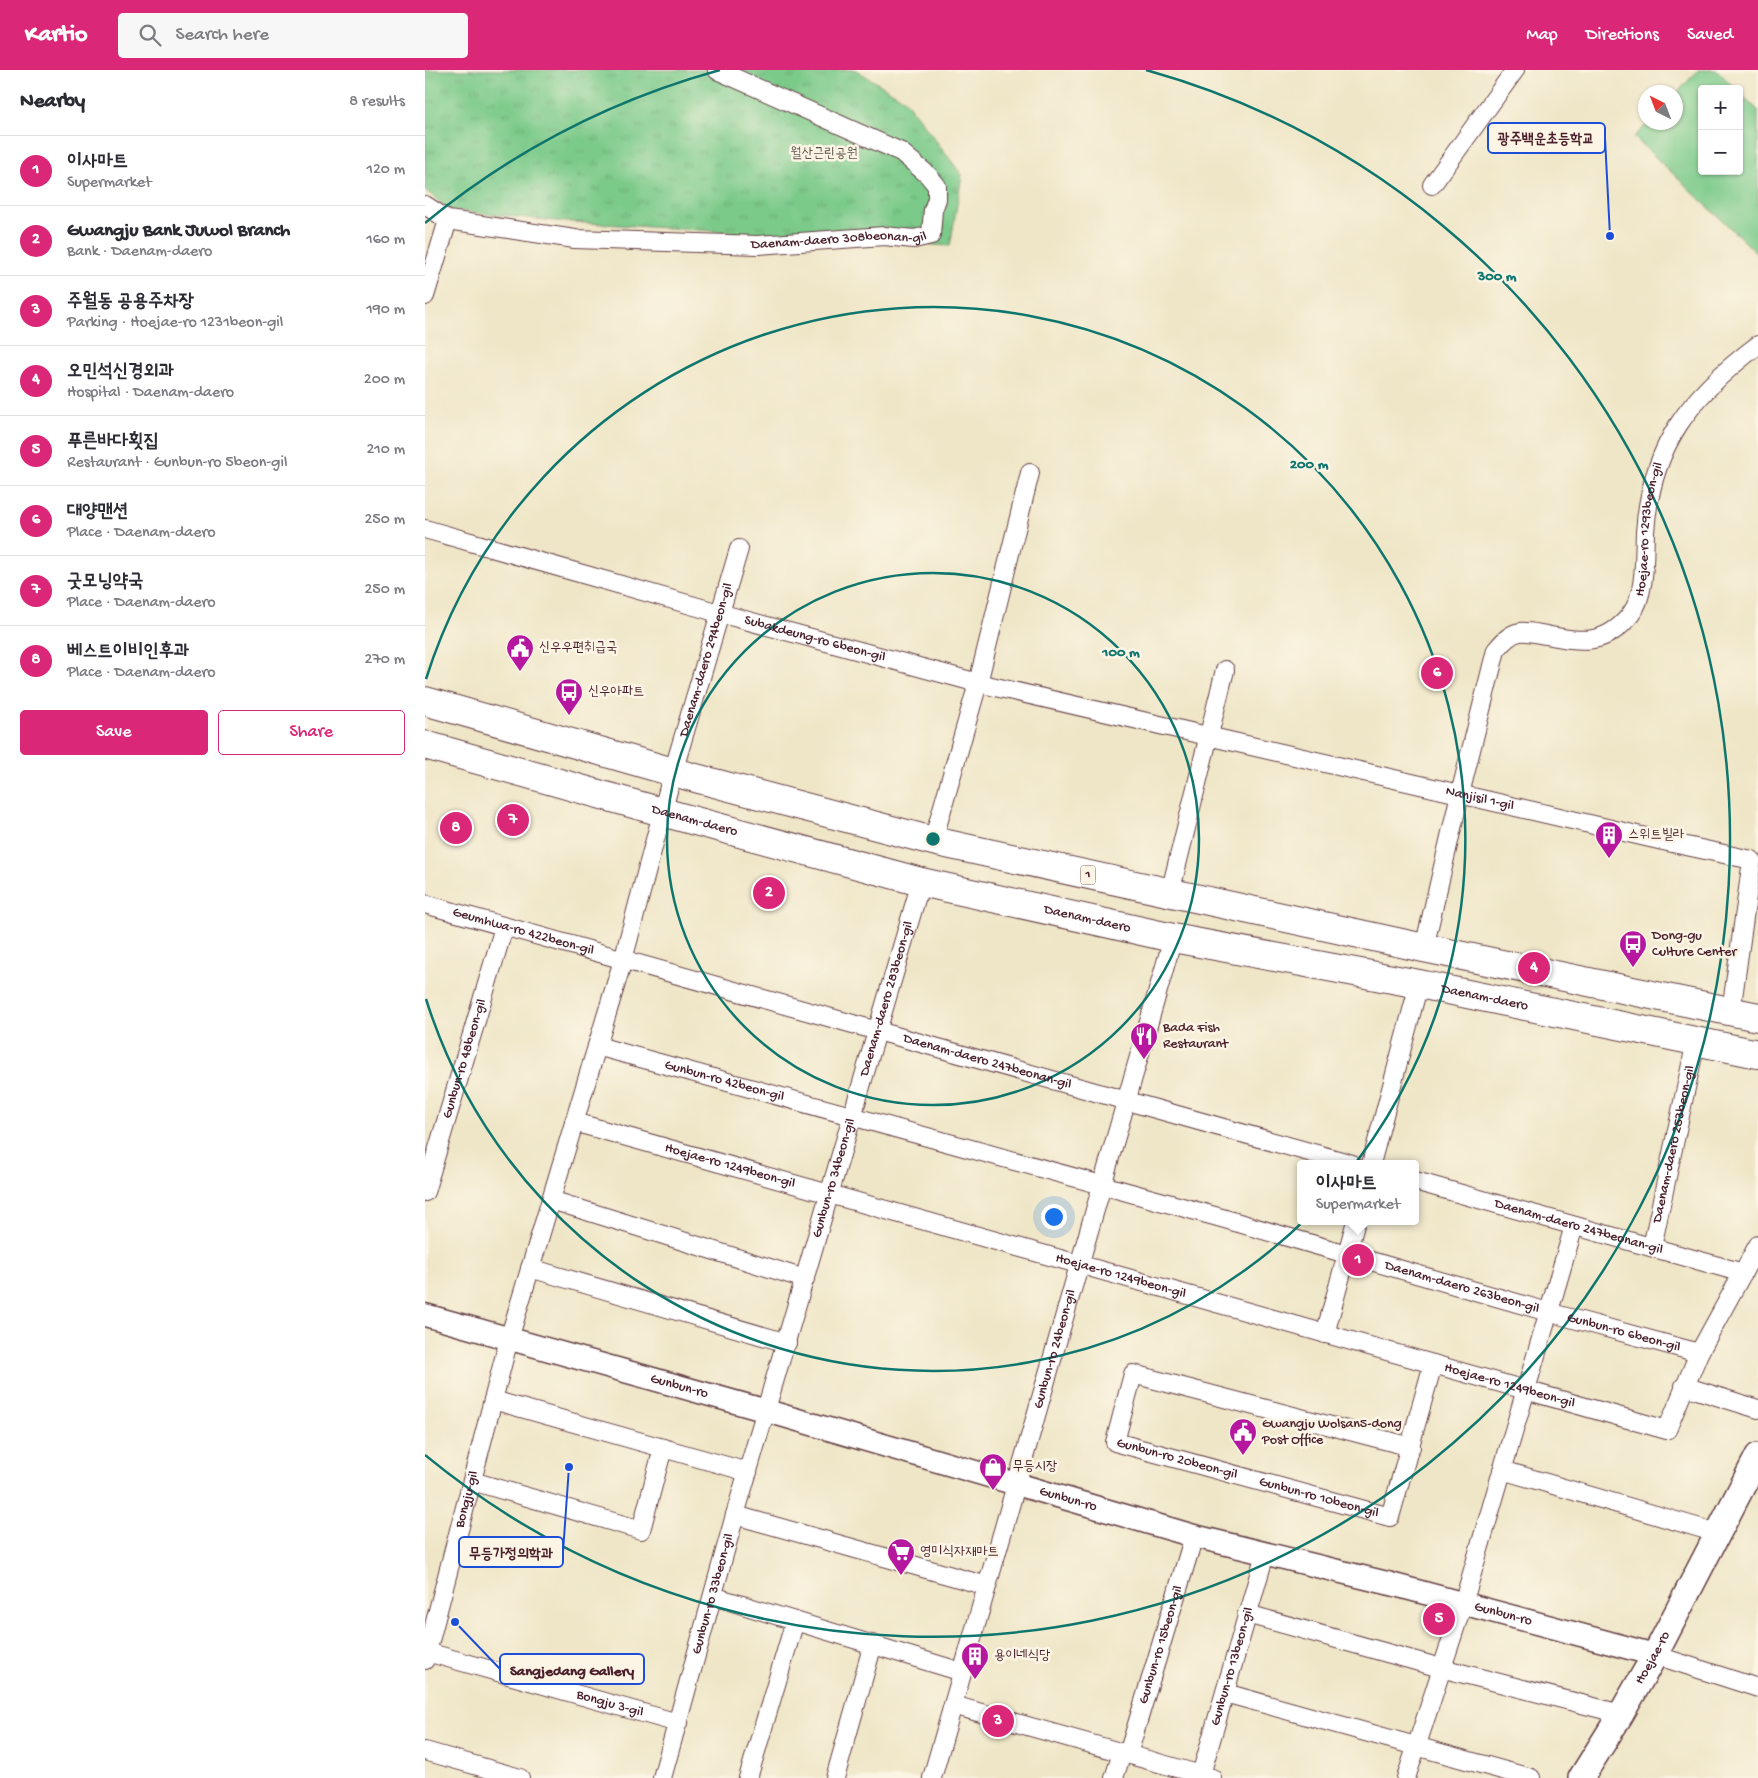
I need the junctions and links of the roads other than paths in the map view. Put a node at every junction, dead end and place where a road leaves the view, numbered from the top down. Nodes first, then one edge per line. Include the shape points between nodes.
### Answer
1 (717, 70) edge
2 (1515, 70) edge
3 (1433, 185) dead end
4 (425, 205) edge
5 (448, 220) junction
6 (425, 296) edge
7 (1758, 345) edge
8 (1030, 473) dead end
9 (425, 529) edge
10 (739, 549) dead end
11 (719, 613) junction
12 (1225, 670) dead end
13 (978, 683) junction
14 (425, 701) edge
15 (1208, 736) junction
16 (425, 745) edge
17 (673, 772) junction
18 (1459, 794) junction
19 (662, 812) junction
20 (933, 841) junction
21 (921, 882) junction
22 (1169, 893) junction
23 (425, 904) edge
24 (504, 927) junction
25 (1173, 938) junction
26 (1424, 948) junction
27 (623, 960) junction
28 (1419, 984) junction
29 (1731, 1012) junction
30 (1758, 1017) edge
31 (877, 1031) junction
32 (1697, 1041) junction
33 (597, 1046) junction
34 (1758, 1054) edge
35 (1126, 1101) junction
36 (853, 1116) junction
37 (574, 1122) junction
38 (1338, 1160) edge
39 (1372, 1160) edge
40 (1419, 1182) edge
41 (1102, 1185) junction
42 (425, 1192) edge
43 (830, 1194) junction
44 (551, 1200) junction
45 (1355, 1225) edge
46 (1574, 1226) junction
47 (1758, 1245) edge
48 (1652, 1247) junction
49 (1347, 1254) junction
50 (1079, 1264) junction
51 (530, 1268) junction
52 (1743, 1273) junction
53 (805, 1279) junction
54 (1549, 1312) junction
55 (425, 1315) edge
56 (1325, 1334) junction
57 (509, 1338) junction
58 (787, 1343) junction
59 (1699, 1353) junction
60 (1433, 1364) junction
61 (1684, 1386) junction
62 (1526, 1390) junction
63 (493, 1400) junction
64 (1758, 1409) edge
65 (767, 1411) junction
66 (1411, 1447) junction
67 (663, 1448) junction
68 (1758, 1456) edge
69 (1502, 1470) junction
70 (748, 1472) junction
71 (1247, 1478) joint
72 (472, 1480) junction
73 (1017, 1484) junction
74 (735, 1515) junction
75 (1717, 1533) junction
76 (1194, 1536) junction
77 (1265, 1554) junction
78 (987, 1586) junction
79 (713, 1596) junction
80 (1463, 1604) junction
81 (1247, 1614) junction
82 (431, 1617) edge
83 (795, 1620) junction
84 (873, 1644) junction
85 (1655, 1655) junction
86 (426, 1656) edge
87 (1441, 1668) junction
88 (962, 1672) junction
89 (1758, 1688) edge
90 (1225, 1693) junction
91 (953, 1705) junction
92 (1621, 1714) junction
93 (678, 1723) junction
94 (1416, 1746) junction
95 (425, 1751) edge
96 (1125, 1753) junction
97 (1205, 1777) edge
98 (520, 1778) edge
99 (662, 1778) edge
100 (748, 1778) edge
101 (835, 1778) edge
102 (931, 1778) edge
103 (1114, 1778) edge
104 (1406, 1778) edge
105 (1531, 1778) edge
106 (1581, 1778) edge

1 - 5 street, Daenam-daero 308beonan-gil via 901,152 929,175 937,186 931,235 914,239 884,236 749,244 575,239
2 - 3 street
4 - 5 street
5 - 6 street
7 - 18 street, Hoejae-ro 1293beon-gil via 1731,365 1693,404 1657,464 1646,520 1641,592 1633,613 1617,629 1599,639 1577,641 1519,632 1506,638 1496,650
8 - 13 street
9 - 11 street, Subakdeung-ro 6beon-gil
10 - 11 street, Daenam-daero 294beon-gil
11 - 13 street, Subakdeung-ro 6beon-gil
11 - 17 street, Daenam-daero 294beon-gil
12 - 15 street
13 - 15 street, Subakdeung-ro 6beon-gil
13 - 20 street
14 - 17 main road, 1
15 - 18 street, Nanjisil 1-gil
15 - 22 street
16 - 19 main road, Daenam-daero
17 - 19 street, Daenam-daero 294beon-gil
17 - 20 main road, 1
18 - 26 street
18 - 29 street, Nanjisil 1-gil via 1752,860
19 - 21 main road, Daenam-daero
19 - 27 street, Daenam-daero 294beon-gil
20 - 22 main road, 1
21 - 25 main road, Daenam-daero
21 - 31 street, Daenam-daero 283beon-gil
22 - 26 main road, 1
23 - 24 street, Geumhwa-ro 422beon-gil
24 - 27 street, Geumhwa-ro 422beon-gil
24 - 42 street, Gunbun-ro 48beon-gil
25 - 28 main road, Daenam-daero
25 - 35 street, Gunbun-ro 24beon-gil
26 - 29 main road, 1
27 - 31 street, Daenam-daero 247beonan-gil
27 - 33 street
28 - 32 main road, Daenam-daero
28 - 39 street
29 - 30 main road, 1
31 - 35 street, Daenam-daero 247beonan-gil
31 - 36 street, Daenam-daero 283beon-gil
32 - 34 main road, Daenam-daero
32 - 48 street, Daenam-daero 253beon-gil
33 - 36 street, Gunbun-ro 42beon-gil
33 - 37 street
35 - 38 street, Daenam-daero 247beonan-gil
35 - 41 street, Gunbun-ro 24beon-gil
36 - 41 street, Gunbun-ro 34beon-gil
36 - 43 street, Gunbun-ro 34beon-gil
37 - 43 street, Hoejae-ro 1249beon-gil
37 - 44 street
40 - 46 street, Daenam-daero 247beonan-gil
41 - 49 street, Daenam-daero 263beon-gil
41 - 50 street, Gunbun-ro 24beon-gil
43 - 50 street, Hoejae-ro 1249beon-gil
43 - 53 street, Gunbun-ro 34beon-gil
44 - 51 street
44 - 53 street
45 - 49 street
46 - 48 street, Daenam-daero 247beonan-gil
46 - 54 street, Gunbun-ro 6beon-gil
47 - 52 street
48 - 52 street, Daenam-daero 247beonan-gil
49 - 54 street, Daenam-daero 263beon-gil
49 - 56 street
50 - 56 street, Hoejae-ro 1249beon-gil
50 - 73 street, Gunbun-ro 24beon-gil
51 - 57 street
51 - 58 street
52 - 59 street
53 - 58 street, Gunbun-ro 34beon-gil
54 - 59 street, Gunbun-ro 6beon-gil
54 - 62 street, Gunbun-ro 6beon-gil
55 - 57 street, Gunbun-ro
56 - 60 street, Hoejae-ro 1249beon-gil
57 - 63 street, Bongju-gil
57 - 65 street, Gunbun-ro
58 - 65 street, Gunbun-ro 34beon-gil
59 - 61 street
60 - 62 street, Hoejae-ro 1249beon-gil
60 - 66 street
61 - 62 street, Hoejae-ro 1249beon-gil via 1667,1430
61 - 64 street
62 - 69 street, Gunbun-ro 6beon-gil
63 - 67 street
63 - 72 street, Bongju-gil
65 - 70 street, Gunbun-ro 33beon-gil
65 - 73 street, Gunbun-ro
66 - 71 street, Gunbun-ro 10beon-gil via 1390,1518
66 - 71 street, Gunbun-ro 20beon-gil via 1133,1374 1115,1442
67 - 70 street
67 - 72 street via 641,1530
68 - 75 main road, Hoejae-ro
69 - 75 street
69 - 80 street, Gunbun-ro 6beon-gil
70 - 74 street, Gunbun-ro 33beon-gil
72 - 82 street, Bongju-gil
73 - 76 street, Gunbun-ro
73 - 78 street, Gunbun-ro 24beon-gil
74 - 78 street
74 - 79 street, Gunbun-ro 33beon-gil
75 - 85 main road, Hoejae-ro
76 - 77 street, Gunbun-ro
76 - 96 street, Gunbun-ro 15beon-gil
77 - 80 street, Gunbun-ro
77 - 81 street, Gunbun-ro 13beon-gil
78 - 88 street, Gunbun-ro 24beon-gil
79 - 83 street
79 - 93 street, Gunbun-ro 33beon-gil
80 - 85 street, Gunbun-ro
80 - 87 street, Gunbun-ro 6beon-gil
81 - 87 street
81 - 90 street, Gunbun-ro 13beon-gil
82 - 86 street, Bongju-gil
83 - 84 street
83 - 100 street
84 - 88 street
84 - 101 street
85 - 89 street
85 - 92 main road, Hoejae-ro
86 - 93 street, Bongju 3-gil
87 - 92 street
87 - 94 street, Gunbun-ro 6beon-gil
88 - 91 street, Gunbun-ro 24beon-gil
90 - 94 street
90 - 97 street, Gunbun-ro 13beon-gil
91 - 96 street
91 - 102 street, Gunbun-ro 24beon-gil
92 - 106 main road, Hoejae-ro
93 - 99 street, Gunbun-ro 33beon-gil
94 - 104 street, Gunbun-ro 6beon-gil
94 - 105 street
95 - 98 street
96 - 97 street
96 - 103 street, Gunbun-ro 15beon-gil

